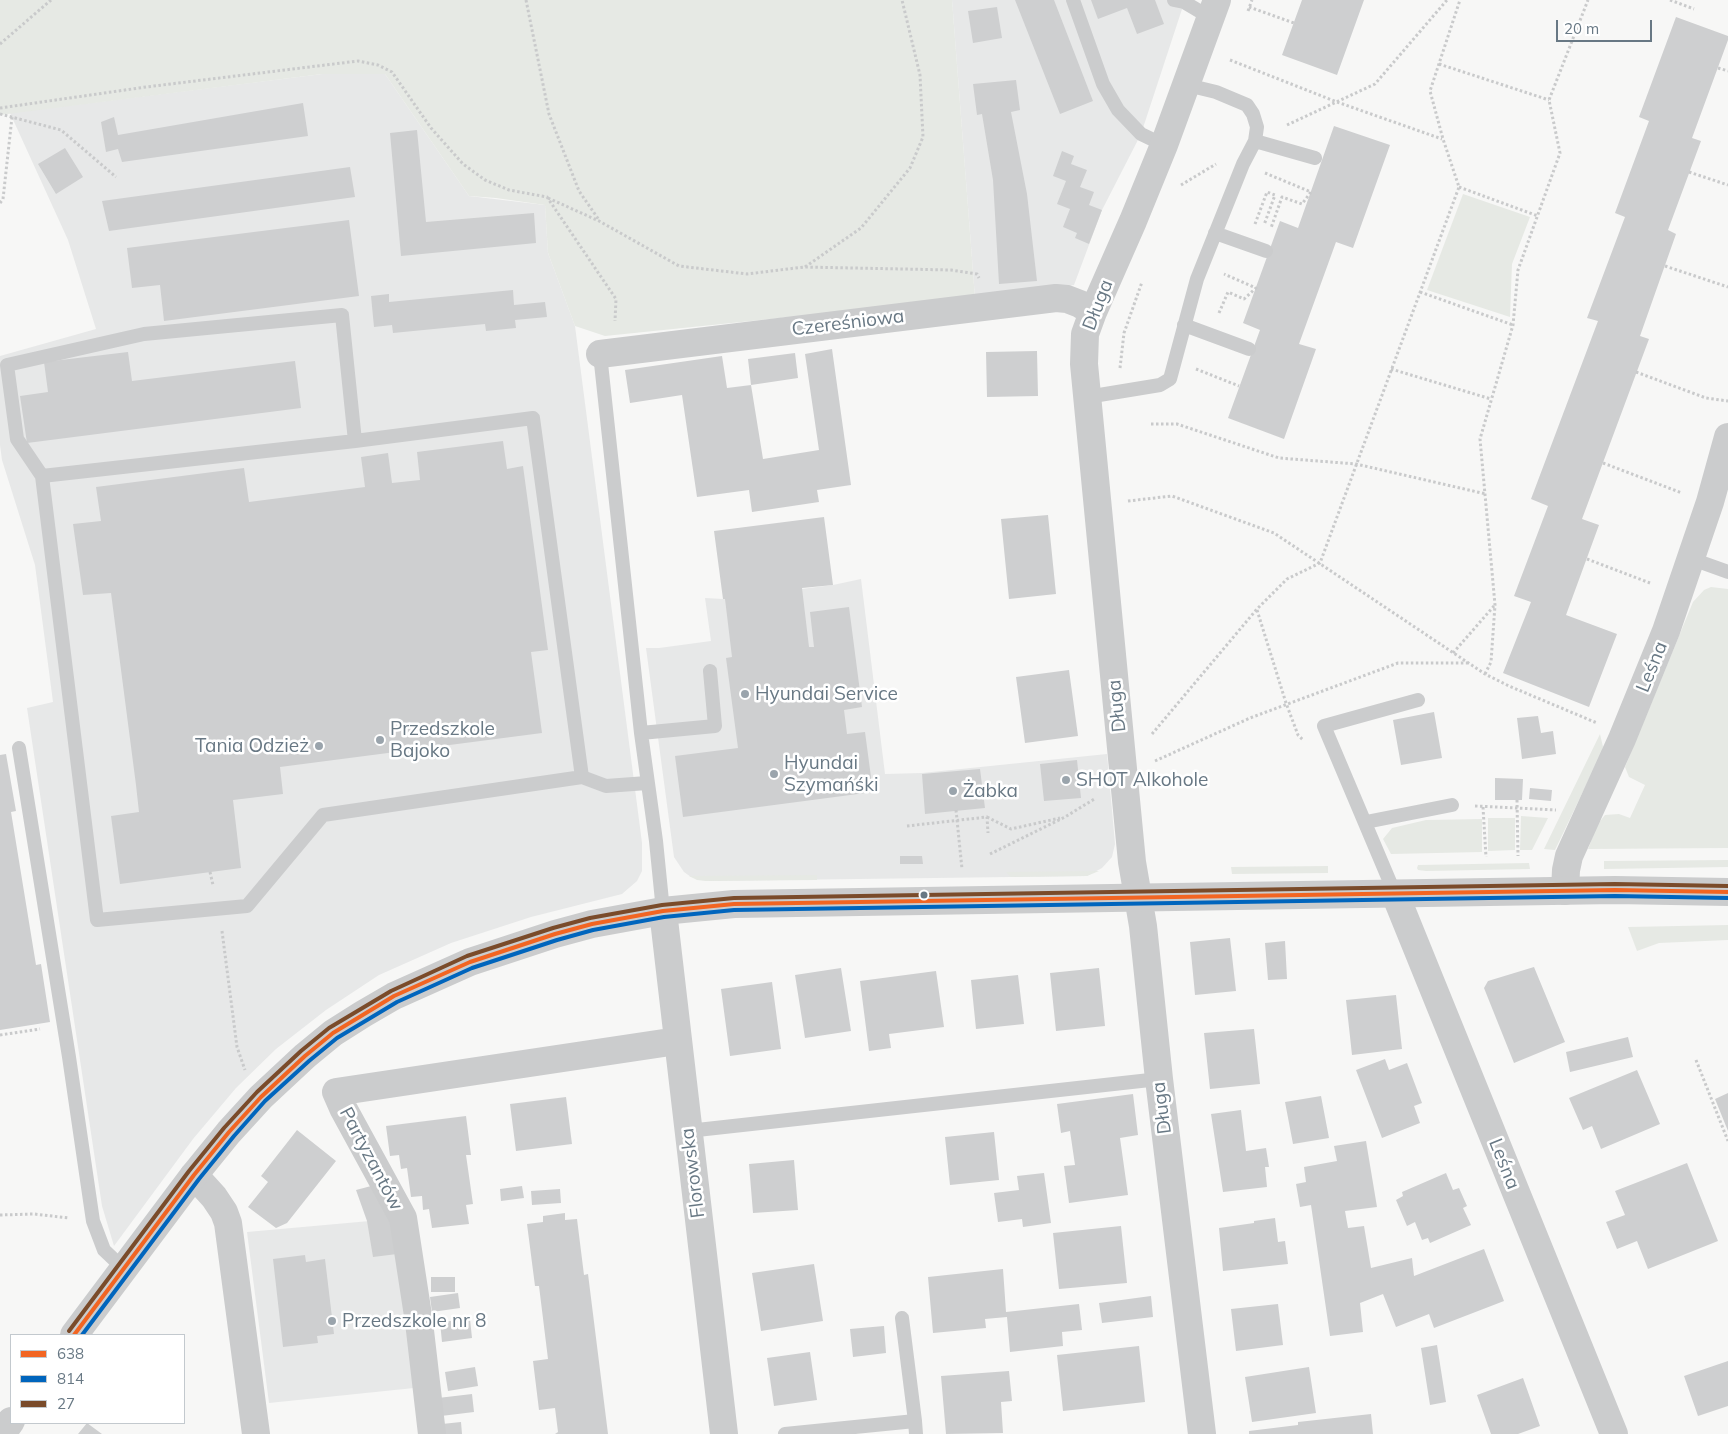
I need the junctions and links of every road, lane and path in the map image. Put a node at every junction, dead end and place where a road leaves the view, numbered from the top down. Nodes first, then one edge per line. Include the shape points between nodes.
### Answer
1 (51, 0) edge
2 (526, 0) edge
3 (902, 0) edge
4 (1073, 0) edge
5 (1174, 0) edge
6 (1252, 0) edge
7 (1447, 0) edge
8 (1460, 0) edge
9 (1588, 0) edge
10 (1670, 0) edge
11 (1249, 7) junction
12 (1214, 9) edge
13 (1694, 9) dead end
14 (1246, 16) dead end
15 (1294, 23) dead end
16 (0, 44) edge
17 (1233, 51) dead end
18 (1230, 60) junction
19 (1439, 64) junction
20 (1718, 68) dead end
21 (1728, 71) edge
22 (1187, 85) junction
23 (1216, 92) junction
24 (1549, 100) junction
25 (1337, 102) junction
26 (0, 108) edge
27 (0, 114) edge
28 (12, 118) junction
29 (1443, 139) junction
30 (1255, 141) junction
31 (1164, 145) junction
32 (1315, 158) dead end
33 (1689, 172) dead end
34 (1266, 173) dead end
35 (116, 177) dead end
36 (1180, 179) dead end
37 (1263, 181) dead end
38 (1285, 181) dead end
39 (1728, 185) edge
40 (1459, 188) junction
41 (547, 197) junction
42 (0, 203) edge
43 (1538, 216) junction
44 (599, 221) junction
45 (1248, 221) dead end
46 (1215, 233) junction
47 (1266, 251) dead end
48 (1665, 266) dead end
49 (804, 267) junction
50 (1226, 275) dead end
51 (1232, 277) dead end
52 (1143, 278) dead end
53 (1222, 283) dead end
54 (1728, 287) edge
55 (1420, 292) junction
56 (996, 305) junction
57 (1093, 312) junction
58 (1218, 317) dead end
59 (1184, 325) junction
60 (1513, 325) junction
61 (1249, 349) dead end
62 (607, 353) junction
63 (1391, 369) junction
64 (1636, 372) dead end
65 (1218, 377) dead end
66 (1239, 386) dead end
67 (1118, 391) junction
68 (1087, 397) junction
69 (1491, 399) junction
70 (1728, 401) edge
71 (1151, 424) dead end
72 (1728, 437) edge
73 (355, 441) junction
74 (1603, 463) dead end
75 (1356, 464) junction
76 (42, 476) junction
77 (1127, 492) dead end
78 (1486, 494) junction
79 (1128, 501) junction
80 (1710, 502) junction
81 (1129, 511) dead end
82 (1587, 559) dead end
83 (1692, 559) junction
84 (1320, 563) junction
85 (1728, 572) edge
86 (1650, 583) dead end
87 (1495, 605) junction
88 (1257, 609) junction
89 (1454, 653) junction
90 (1468, 663) junction
91 (710, 671) dead end
92 (1485, 674) junction
93 (1418, 700) dead end
94 (1286, 703) junction
95 (1597, 723) dead end
96 (1151, 724) dead end
97 (641, 733) junction
98 (1152, 734) junction
99 (1153, 743) dead end
100 (19, 748) dead end
101 (1154, 752) dead end
102 (1337, 756) junction
103 (1155, 761) junction
104 (1156, 770) dead end
105 (582, 777) junction
106 (1125, 781) junction
107 (648, 783) junction
108 (1517, 800) dead end
109 (1452, 805) joint
110 (1483, 807) junction
111 (1517, 808) junction
112 (956, 810) dead end
113 (1557, 810) dead end
114 (987, 817) junction
115 (1065, 817) junction
116 (957, 820) junction
117 (1366, 822) junction
118 (907, 826) dead end
119 (988, 833) dead end
120 (990, 854) dead end
121 (1486, 856) dead end
122 (1518, 856) dead end
123 (962, 869) dead end
124 (210, 872) dead end
125 (1565, 891) junction
126 (1728, 892) edge
127 (1395, 894) junction
128 (1138, 897) junction
129 (219, 908) junction
130 (662, 911) junction
131 (63, 1026) junction
132 (0, 1035) edge
133 (677, 1041) junction
134 (1696, 1060) dead end
135 (245, 1070) dead end
136 (1159, 1079) junction
137 (688, 1131) junction
138 (1728, 1141) edge
139 (194, 1175) junction
140 (0, 1215) edge
141 (93, 1221) junction
142 (124, 1269) junction
143 (902, 1318) dead end
144 (75, 1334) edge
145 (10, 1422) edge
146 (915, 1427) edge
147 (2, 1434) edge
148 (256, 1434) edge
149 (432, 1434) edge
150 (724, 1434) edge
151 (785, 1434) edge
152 (1202, 1434) edge
153 (1614, 1434) edge

1 - 16 path
2 - 44 path via 550,114 579,191
3 - 49 path via 920,75 923,136 910,168 862,228
4 - 31 lane via 1103,84 1118,110 1141,134
5 - 12 lane
6 - 11 path
7 - 25 path via 1375,84
8 - 19 path
9 - 24 path
10 - 13 path
11 - 14 path
11 - 15 path
12 - 22 street, Długa
17 - 18 path
18 - 23 path
18 - 25 path
19 - 24 path
19 - 29 path via 1430,90
20 - 21 path
22 - 23 lane
22 - 31 street, Długa
23 - 30 lane via 1247,105 1256,127
24 - 43 path via 1560,153
25 - 29 path
25 - 30 path
26 - 41 path via 358,61 392,72 431,128 463,164 485,180 509,190
27 - 28 path
28 - 35 path via 62,130
28 - 42 path
29 - 40 path
30 - 32 lane
30 - 36 path via 1176,188
30 - 46 lane
31 - 57 street, Długa
33 - 39 path
34 - 37 path
38 - 45 path via 1310,192 1302,204 1282,197 1270,230 1263,227 1275,195 1268,192 1256,224
40 - 43 path
40 - 55 path
41 - 44 path
41 - 62 path via 616,299
43 - 60 path via 1518,270
44 - 49 path via 679,266 747,274
46 - 47 lane
46 - 59 lane via 1196,278
48 - 54 path
49 - 56 path via 951,270 977,274
50 - 53 path
51 - 58 path via 1256,288 1244,299 1228,292
52 - 67 path via 1124,333
55 - 60 path
55 - 63 path
56 - 57 street, Czereśniowa via 1062,299
56 - 62 street, Czereśniowa
57 - 68 street, Długa via 1085,334
59 - 61 lane
59 - 67 lane via 1170,379 1160,385
60 - 69 path
62 - 97 lane
63 - 69 path
63 - 75 path
64 - 70 path via 1706,398
65 - 66 path
67 - 68 lane
68 - 106 street, Długa
69 - 78 path via 1480,439
71 - 75 path via 1178,424 1279,458
72 - 80 street, Leśna
73 - 76 lane
73 - 76 lane via 342,315 144,334 7,365 16,439
73 - 105 lane via 533,418
74 - 80 path
75 - 78 path
75 - 84 path
76 - 129 lane via 97,920
77 - 79 path
78 - 87 path
79 - 81 path
79 - 84 path via 1172,496 1274,533
80 - 83 street, Leśna
82 - 86 path
83 - 85 lane
83 - 125 street, Leśna via 1622,739 1569,856
84 - 88 path via 1287,579
84 - 89 path
87 - 89 path
87 - 92 path via 1491,662
88 - 94 path
88 - 98 path
89 - 90 path
90 - 92 path
90 - 94 path via 1398,663
91 - 97 lane via 715,726
92 - 95 path
93 - 102 lane via 1324,726
94 - 102 path via 1298,735 1313,749
94 - 103 path
96 - 98 path
97 - 107 lane
98 - 99 path
100 - 131 lane
101 - 103 path
102 - 117 lane
103 - 104 path
105 - 107 lane via 606,786
105 - 129 lane via 323,815 247,906
106 - 115 path
106 - 128 street, Długa
107 - 130 lane
108 - 111 path
109 - 110 path
109 - 117 lane
110 - 111 path
110 - 121 path
111 - 113 path
111 - 122 path
112 - 116 path
114 - 115 path via 1011,829
114 - 116 path
114 - 119 path
115 - 120 path
116 - 118 path
116 - 123 path
117 - 127 lane
124 - 129 path
125 - 126 street
125 - 127 street
127 - 128 street
127 - 153 street, Leśna
128 - 130 street via 784,902
128 - 136 street, Długa
129 - 135 path via 237,1047
130 - 133 street, Florowska
130 - 139 street via 592,924 501,951 394,996 333,1033 305,1056 261,1097
131 - 132 path
131 - 141 lane
133 - 137 street, Florowska
133 - 149 street, Partyzantów via 336,1092 403,1218
134 - 138 path
136 - 137 lane
136 - 152 street, Długa
137 - 150 street, Florowska
139 - 142 street
139 - 148 street via 214,1197 228,1223
140 - 141 path via 34,1214
141 - 142 lane via 104,1250
142 - 144 street
143 - 146 lane
145 - 147 street
146 - 151 lane

